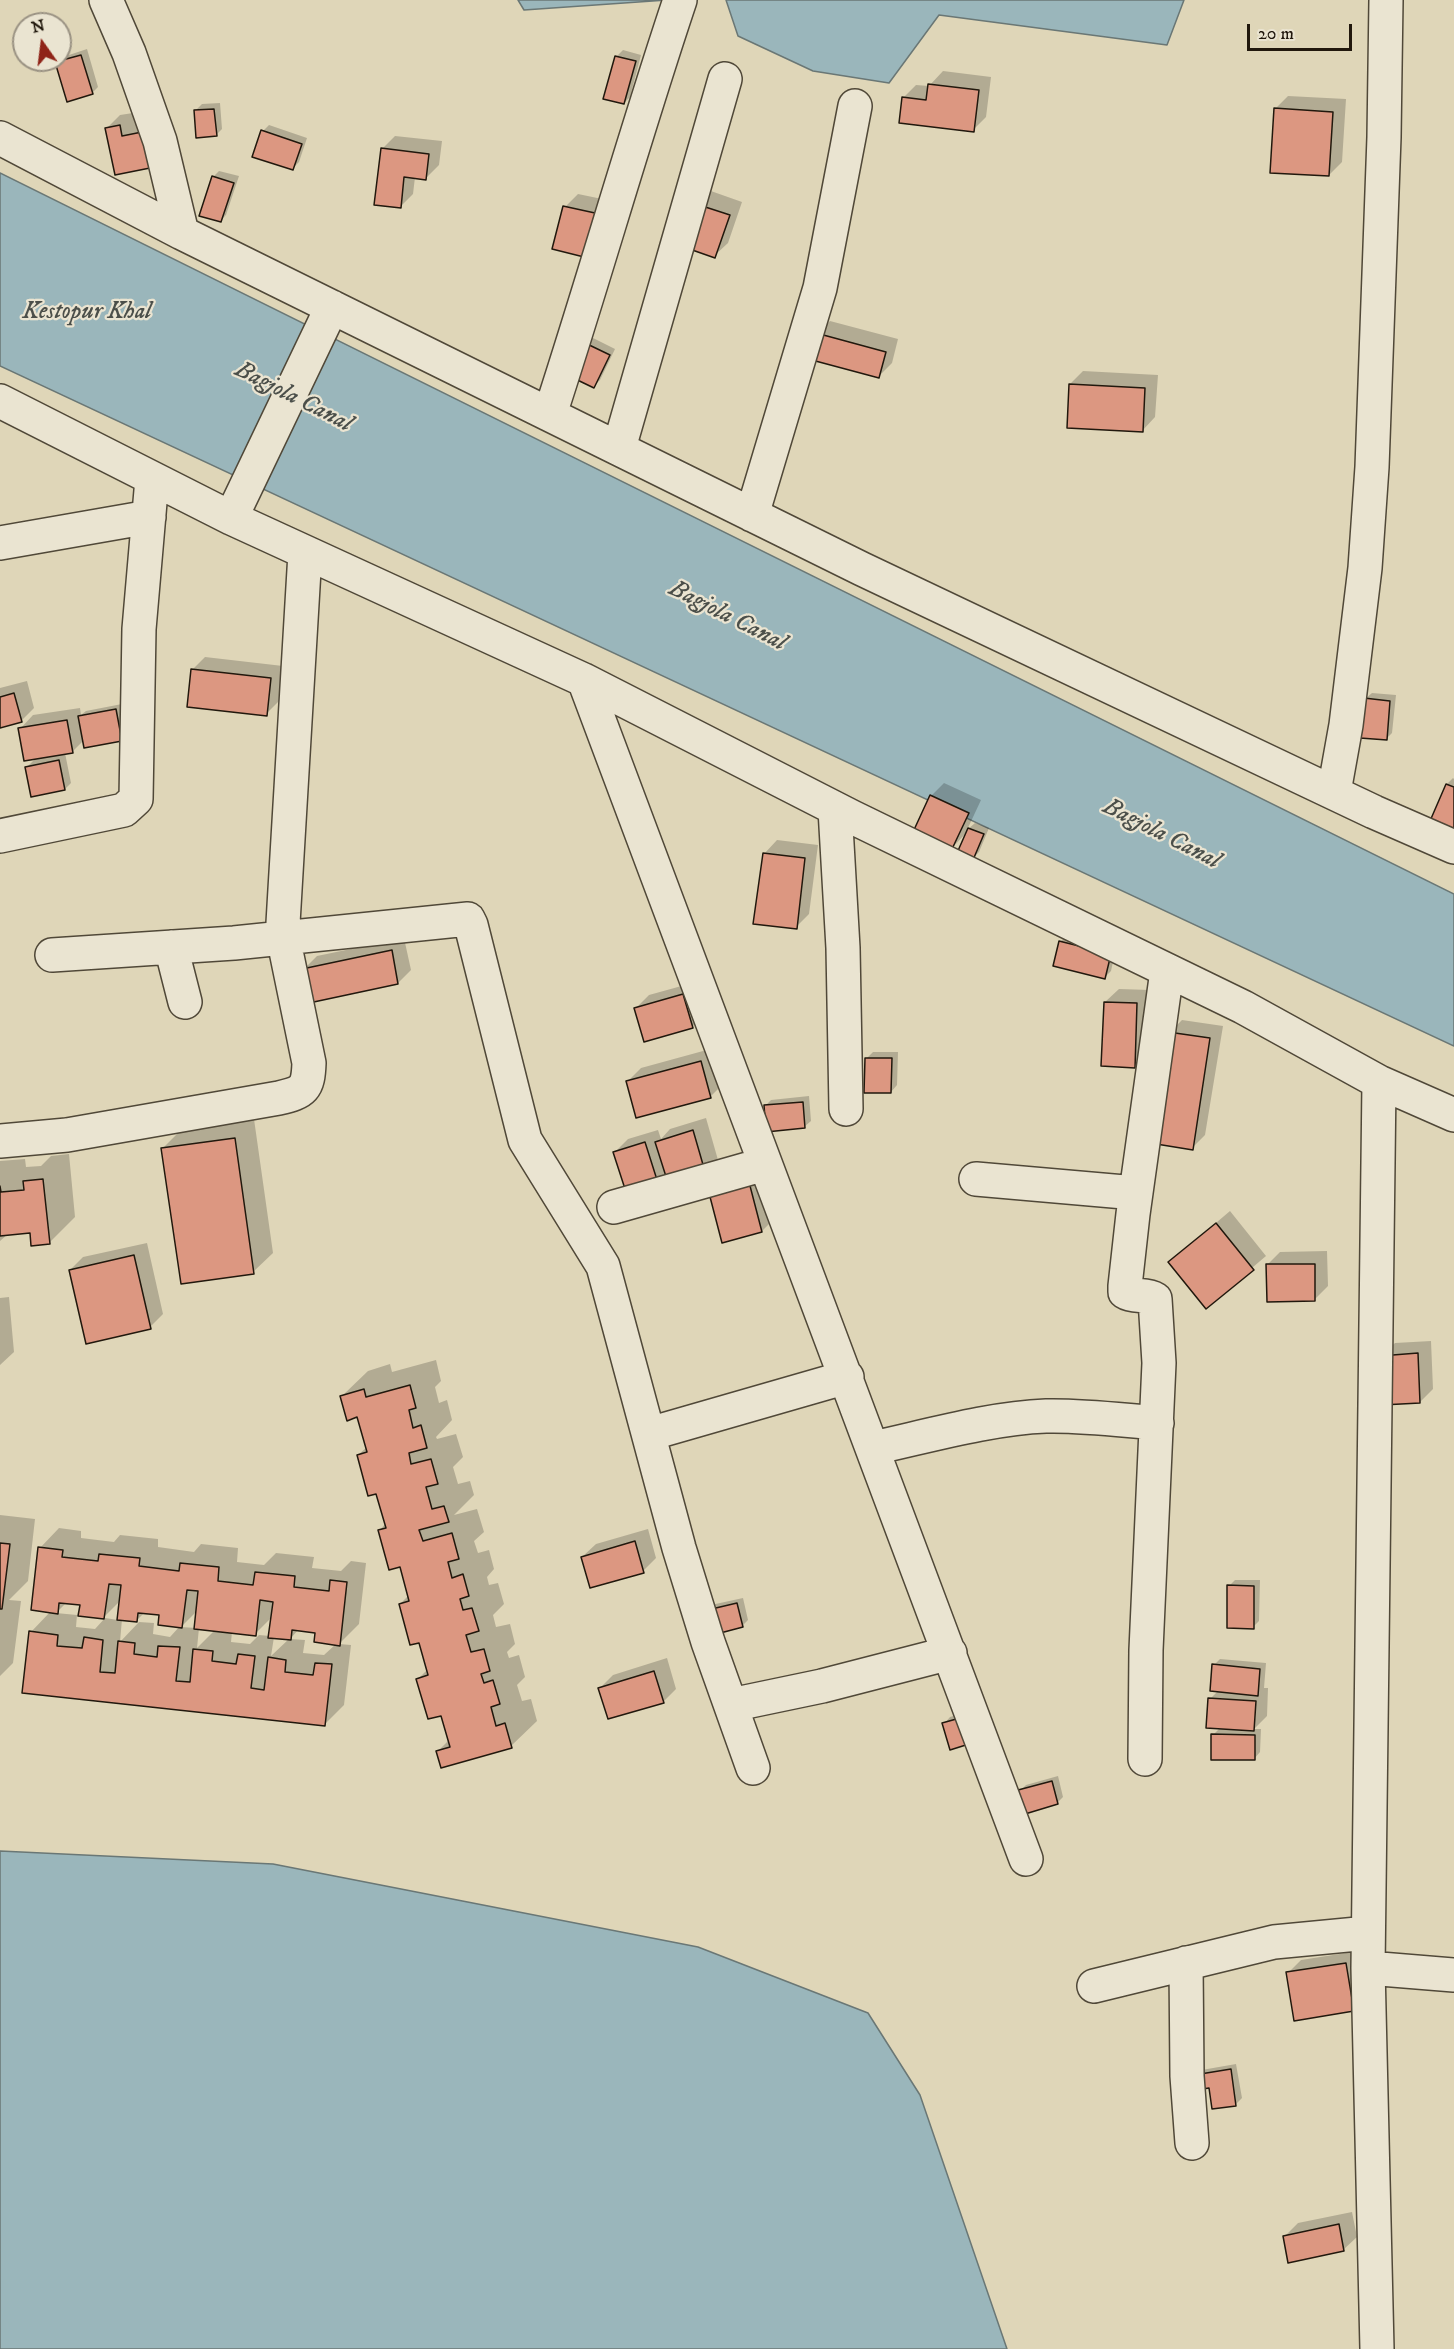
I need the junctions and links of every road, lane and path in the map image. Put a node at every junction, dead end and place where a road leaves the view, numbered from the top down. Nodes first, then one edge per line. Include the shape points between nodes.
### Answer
1 (106, 0) edge
2 (680, 0) edge
3 (1386, 0) edge
4 (725, 79) dead end
5 (855, 106) dead end
6 (0, 138) edge
7 (182, 233) junction
8 (332, 307) junction
9 (0, 401) edge
10 (550, 414) junction
11 (619, 448) junction
12 (152, 479) junction
13 (752, 514) junction
14 (149, 518) junction
15 (231, 518) junction
16 (0, 543) edge
17 (305, 552) junction
18 (584, 680) junction
19 (1334, 792) junction
20 (835, 809) junction
21 (0, 836) edge
22 (1454, 846) edge
23 (284, 937) junction
24 (171, 947) junction
25 (52, 955) dead end
26 (1167, 971) junction
27 (185, 1002) dead end
28 (1379, 1082) junction
29 (846, 1108) dead end
30 (1454, 1115) edge
31 (0, 1141) edge
32 (765, 1164) junction
33 (976, 1179) dead end
34 (1136, 1193) junction
35 (614, 1208) dead end
36 (847, 1377) junction
37 (1157, 1423) junction
38 (649, 1434) junction
39 (873, 1448) junction
40 (950, 1653) junction
41 (730, 1705) junction
42 (1145, 1759) dead end
43 (753, 1768) dead end
44 (1026, 1859) dead end
45 (1368, 1933) junction
46 (1186, 1962) junction
47 (1368, 1968) junction
48 (1454, 1975) edge
49 (1094, 1986) dead end
50 (1192, 2143) dead end
51 (1377, 2349) edge

1 - 7 street via 160,141
2 - 10 street
3 - 19 street via 1372,468 1365,568
4 - 11 street
5 - 13 street via 820,288
6 - 7 street
7 - 8 street
8 - 10 street
8 - 15 street
9 - 12 street
10 - 11 street
11 - 13 street
12 - 14 street
12 - 15 street
13 - 19 street
14 - 16 street
14 - 21 street via 139,629 136,799 124,810
15 - 17 street
17 - 18 street
17 - 23 street
18 - 20 street
18 - 32 street
19 - 22 street
20 - 26 street
20 - 29 street
23 - 24 street
23 - 31 street via 309,1063 308,1082 298,1094 68,1135
23 - 38 street via 468,919 525,1140 603,1266
24 - 25 street
24 - 27 street
26 - 28 street via 1243,1007
26 - 34 street
28 - 30 street
28 - 45 street
32 - 35 street
32 - 36 street
33 - 34 street
34 - 37 street via 1125,1292 1151,1296 1157,1304
36 - 38 street
36 - 39 street
37 - 39 street via 1044,1416
37 - 42 street
38 - 41 street via 708,1642
39 - 40 street
40 - 41 street
40 - 44 street
41 - 43 street
45 - 46 street via 1274,1942
45 - 47 street
46 - 49 street
46 - 50 street
47 - 48 street
47 - 51 street

